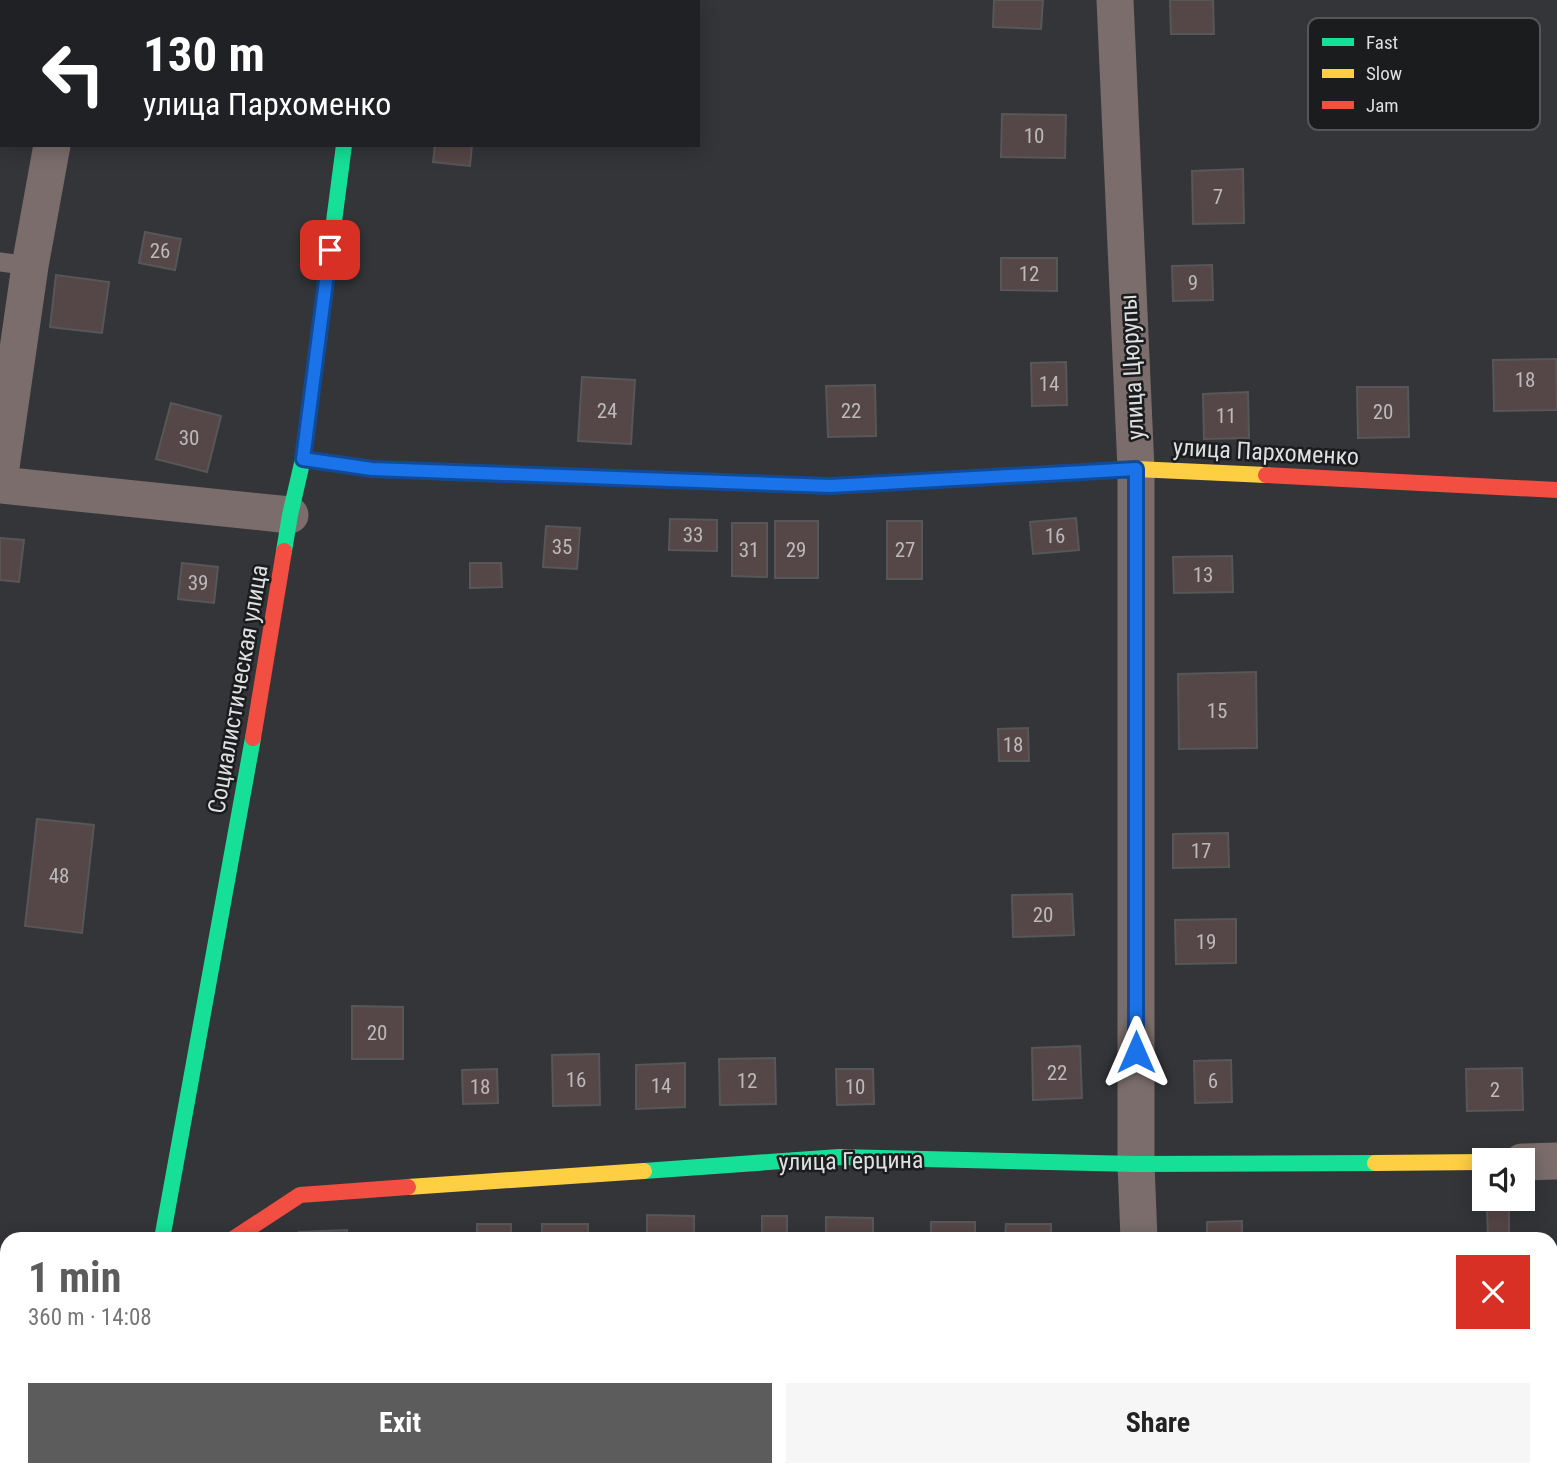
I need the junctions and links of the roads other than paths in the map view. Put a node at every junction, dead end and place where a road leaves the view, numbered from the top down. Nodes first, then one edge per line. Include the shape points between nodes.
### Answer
1 (1115, 0) edge
2 (51, 147) edge
3 (344, 147) edge
4 (15, 264) edge
5 (303, 459) junction
6 (1136, 469) junction
7 (0, 474) edge
8 (0, 485) edge
9 (1557, 490) edge
10 (290, 515) junction
11 (1535, 1161) edge
12 (1557, 1161) edge
13 (1472, 1162) edge
14 (1136, 1164) junction
15 (163, 1232) edge
16 (244, 1232) edge
17 (1139, 1232) edge

1 - 6 street, улица Цюрупы
2 - 4 street
3 - 5 street, Социалистическая улица
4 - 7 street
5 - 6 street, улица Пархоменко via 372,469 830,486
5 - 10 street, Социалистическая улица
6 - 9 street, улица Пархоменко
6 - 14 street, улица Цюрупы
8 - 10 street
10 - 15 street, Социалистическая улица
11 - 12 street
13 - 14 street, улица Герцина
14 - 16 street, улица Герцина via 839,1157 300,1195
14 - 17 street, улица Цюрупы

